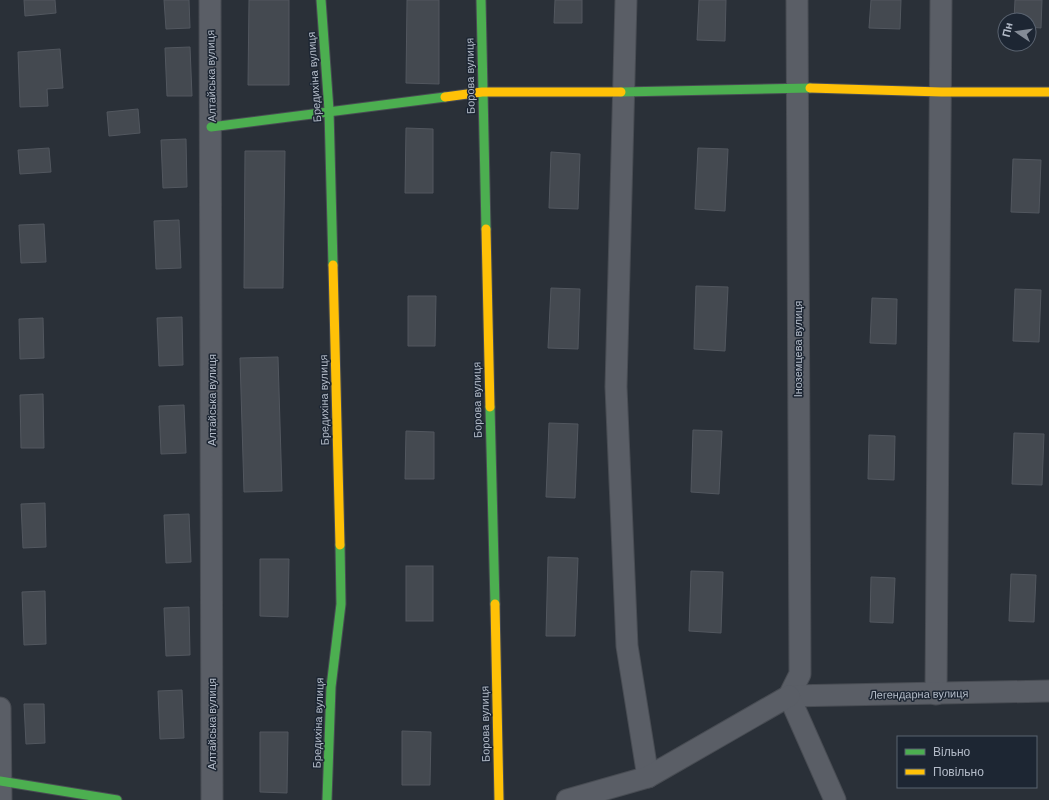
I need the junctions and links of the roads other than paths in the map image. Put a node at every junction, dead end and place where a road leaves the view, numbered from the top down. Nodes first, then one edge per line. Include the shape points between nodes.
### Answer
1 (210, 0) edge
2 (321, 0) edge
3 (481, 0) edge
4 (626, 0) edge
5 (797, 0) edge
6 (941, 0) edge
7 (797, 88) junction
8 (482, 92) junction
9 (624, 92) junction
10 (941, 92) junction
11 (1049, 92) edge
12 (329, 110) junction
13 (211, 126) junction
14 (1049, 691) edge
15 (936, 694) junction
16 (790, 696) junction
17 (0, 708) edge
18 (648, 777) junction
19 (1, 787) edge
20 (117, 800) edge
21 (212, 800) edge
22 (327, 800) edge
23 (499, 800) edge
24 (567, 800) edge
25 (835, 800) edge

1 - 13 street, Алтайська вулиця
2 - 12 street, Бредихіна вулиця
3 - 8 street, Борова вулиця
4 - 9 street
5 - 7 street, Іноземцева вулиця
6 - 10 street
7 - 9 street
7 - 10 street
7 - 16 street, Іноземцева вулиця via 800,674
8 - 9 street
8 - 12 street
8 - 23 street, Борова вулиця
9 - 18 street via 616,387 627,646
10 - 11 street
10 - 15 street
12 - 13 street
12 - 22 street, Бредихіна вулиця via 341,604 331,687
13 - 21 street, Алтайська вулиця
14 - 15 street, Легендарна вулиця
15 - 16 street, Легендарна вулиця
16 - 18 street
16 - 25 street
17 - 19 street
18 - 24 street
19 - 20 street

